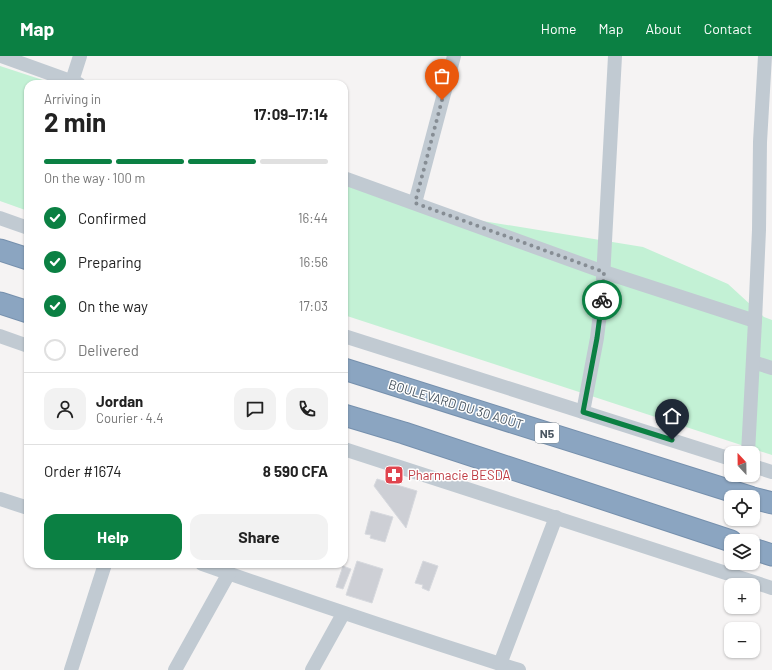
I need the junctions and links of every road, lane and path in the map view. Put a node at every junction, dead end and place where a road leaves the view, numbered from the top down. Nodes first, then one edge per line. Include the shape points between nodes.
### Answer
1 (1, 56) edge
2 (80, 56) edge
3 (454, 56) edge
4 (615, 56) edge
5 (765, 56) edge
6 (67, 80) edge
7 (76, 80) edge
8 (348, 179) edge
9 (415, 203) junction
10 (0, 218) edge
11 (24, 227) edge
12 (765, 231) edge
13 (0, 250) edge
14 (24, 258) edge
15 (604, 272) junction
16 (0, 303) edge
17 (24, 311) edge
18 (755, 321) junction
19 (0, 336) edge
20 (348, 337) edge
21 (24, 345) edge
22 (753, 362) junction
23 (772, 368) edge
24 (348, 370) edge
25 (583, 412) junction
26 (348, 416) edge
27 (748, 446) edge
28 (348, 450) edge
29 (724, 457) edge
30 (760, 468) edge
31 (772, 472) edge
32 (730, 490) edge
33 (0, 499) edge
34 (760, 499) edge
35 (772, 503) edge
36 (24, 507) edge
37 (556, 518) junction
38 (724, 539) edge
39 (760, 551) edge
40 (772, 555) edge
41 (104, 568) edge
42 (214, 568) edge
43 (229, 573) junction
44 (772, 588) edge
45 (343, 614) junction
46 (500, 664) junction
47 (71, 670) edge
48 (175, 670) edge
49 (312, 670) edge
50 (519, 670) edge

1 - 6 street
2 - 7 street
3 - 9 street
4 - 15 street
5 - 12 street via 760,142
8 - 9 street
9 - 15 street
10 - 11 street
12 - 18 street
13 - 14 highway
15 - 18 street
15 - 25 street via 597,338
16 - 17 highway
18 - 22 street
19 - 21 street
20 - 25 street
22 - 23 street
22 - 27 street
24 - 32 highway, BOULEVARD DU 30 AOÛT / N5
25 - 29 street
26 - 38 highway
28 - 37 street
30 - 31 street
33 - 36 street
34 - 35 highway, BOULEVARD DU 30 AOÛT / N5
37 - 44 street
37 - 46 street
39 - 40 highway
41 - 47 street
42 - 43 street
43 - 45 street
43 - 48 street
45 - 46 street
45 - 49 street
46 - 50 street

